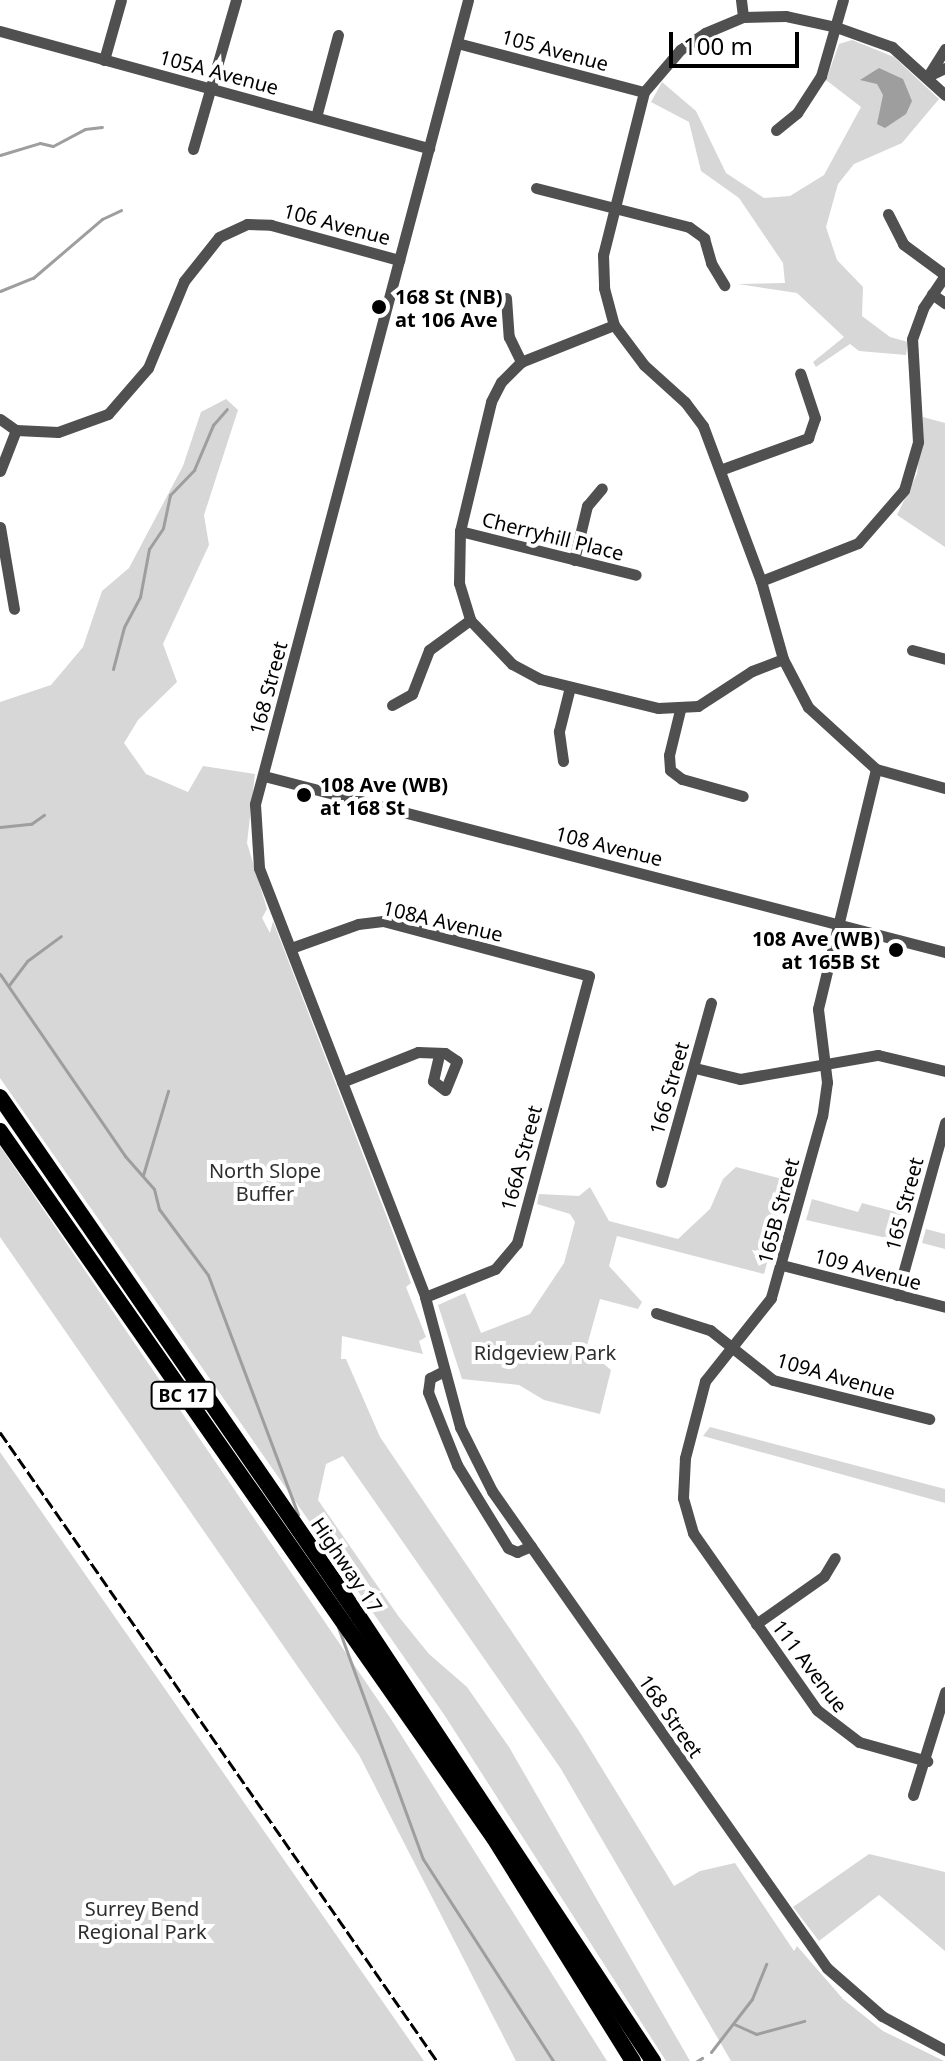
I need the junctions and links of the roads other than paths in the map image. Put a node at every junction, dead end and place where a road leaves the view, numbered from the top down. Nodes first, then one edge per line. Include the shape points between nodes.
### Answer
1 (121, 0) edge
2 (236, 0) edge
3 (468, 0) edge
4 (741, 0) edge
5 (843, 0) edge
6 (743, 17) junction
7 (836, 27) junction
8 (0, 31) edge
9 (338, 35) dead end
10 (457, 43) junction
11 (945, 49) edge
12 (104, 60) junction
13 (945, 68) edge
14 (928, 76) junction
15 (210, 89) junction
16 (644, 92) junction
17 (945, 95) edge
18 (316, 117) junction
19 (776, 130) dead end
20 (429, 148) junction
21 (193, 149) dead end
22 (536, 188) dead end
23 (614, 207) junction
24 (888, 214) dead end
25 (399, 260) junction
26 (945, 275) edge
27 (724, 285) dead end
28 (932, 294) junction
29 (506, 298) dead end
30 (945, 303) edge
31 (614, 325) junction
32 (521, 362) junction
33 (800, 373) dead end
34 (0, 419) edge
35 (16, 430) junction
36 (720, 470) junction
37 (0, 471) edge
38 (602, 488) dead end
39 (0, 527) edge
40 (460, 531) junction
41 (574, 560) junction
42 (636, 575) dead end
43 (761, 581) junction
44 (14, 609) dead end
45 (470, 620) junction
46 (912, 650) dead end
47 (783, 659) junction
48 (945, 659) edge
49 (570, 687) junction
50 (392, 705) dead end
51 (680, 710) junction
52 (563, 761) dead end
53 (876, 769) junction
54 (264, 776) junction
55 (945, 788) edge
56 (743, 796) dead end
57 (838, 924) junction
58 (291, 948) junction
59 (945, 952) edge
60 (589, 976) joint
61 (711, 1003) dead end
62 (439, 1055) dead end
63 (824, 1064) junction
64 (695, 1068) junction
65 (945, 1071) edge
66 (342, 1082) junction
67 (0, 1097) edge
68 (945, 1123) edge
69 (0, 1131) edge
70 (930, 1175) junction
71 (945, 1179) edge
72 (661, 1182) dead end
73 (782, 1265) junction
74 (897, 1295) junction
75 (425, 1297) junction
76 (945, 1307) edge
77 (656, 1313) dead end
78 (731, 1345) junction
79 (444, 1371) junction
80 (929, 1419) dead end
81 (531, 1546) junction
82 (835, 1558) dead end
83 (756, 1624) junction
84 (945, 1692) edge
85 (927, 1761) junction
86 (913, 1795) dead end
87 (945, 2050) edge
88 (633, 2061) edge
89 (653, 2061) edge

1 - 12 street
2 - 15 street
3 - 10 street, 168 Street
4 - 6 street
5 - 7 street
6 - 7 street via 786,16
6 - 16 street via 680,50
7 - 14 street via 892,47
7 - 19 street via 821,76 797,113
8 - 12 street, 105A Avenue
9 - 18 street
10 - 16 street, 105 Avenue
10 - 20 street, 168 Street
11 - 14 street
12 - 15 street, 105A Avenue
13 - 14 street
14 - 17 street
15 - 18 street, 105A Avenue
15 - 21 street
16 - 23 street
18 - 20 street, 105A Avenue
20 - 25 street, 168 Street
22 - 23 street
23 - 27 street via 689,227 704,238
23 - 31 street via 603,255 604,288
24 - 26 street via 903,244
25 - 35 street, 106 Avenue via 271,225 247,224 219,237 184,281 148,368 108,414 58,432
25 - 54 street, 168 Street
26 - 28 street
28 - 30 street
28 - 43 street via 918,318 911,350 918,442 904,490 858,543
29 - 32 street via 509,337
31 - 32 street
31 - 36 street via 703,426
32 - 40 street via 491,402
33 - 36 street via 815,418 808,438
34 - 35 street
35 - 37 street
36 - 43 street
38 - 41 street via 587,506
39 - 44 street
40 - 41 street, Cherryhill Place
40 - 45 street via 459,583
41 - 42 street, Cherryhill Place
43 - 47 street
45 - 49 street via 512,664
45 - 50 street via 429,650 412,694
46 - 48 street
47 - 51 street via 752,671 698,706
47 - 53 street via 808,707
49 - 51 street
49 - 52 street via 559,731
51 - 56 street via 670,770 682,779
53 - 55 street
53 - 57 street, 165B Street
54 - 57 street, 108 Avenue
54 - 58 street, 168 Street via 253,834 259,868
57 - 59 street, 108 Avenue
57 - 63 street, 165B Street via 818,1009
58 - 60 street, 108A Avenue via 358,924 383,921
58 - 66 street, 168 Street
60 - 75 street, 166A Street via 517,1243 495,1269
61 - 64 street, 166 Street
62 - 66 street via 418,1052
63 - 64 street via 740,1079
63 - 65 street via 878,1055
63 - 73 street, 165B Street via 822,1116
64 - 72 street, 166 Street
66 - 75 street, 168 Street
67 - 89 highway, Highway 17 / BC 17 via 359,1617
68 - 70 street, 165 Street
69 - 88 highway, Highway 17 / BC 17 via 494,1838
70 - 71 street
70 - 74 street, 165 Street
73 - 74 street, 109 Avenue
73 - 78 street, 165B Street via 771,1298
74 - 76 street, 109 Avenue
75 - 79 street, 168 Street
77 - 78 street, 109A Avenue via 710,1330
78 - 80 street, 109A Avenue via 773,1380
78 - 83 street, 165B Street via 705,1381 685,1458 683,1498 693,1533
79 - 81 street, 168 Street via 460,1427 492,1491
79 - 81 street via 430,1378 428,1392 457,1465 508,1548 517,1552
81 - 87 street, 168 Street via 827,1968 862,2002
82 - 83 street via 824,1576
83 - 85 street, 111 Avenue via 834,1727 859,1742
84 - 85 street
85 - 86 street

